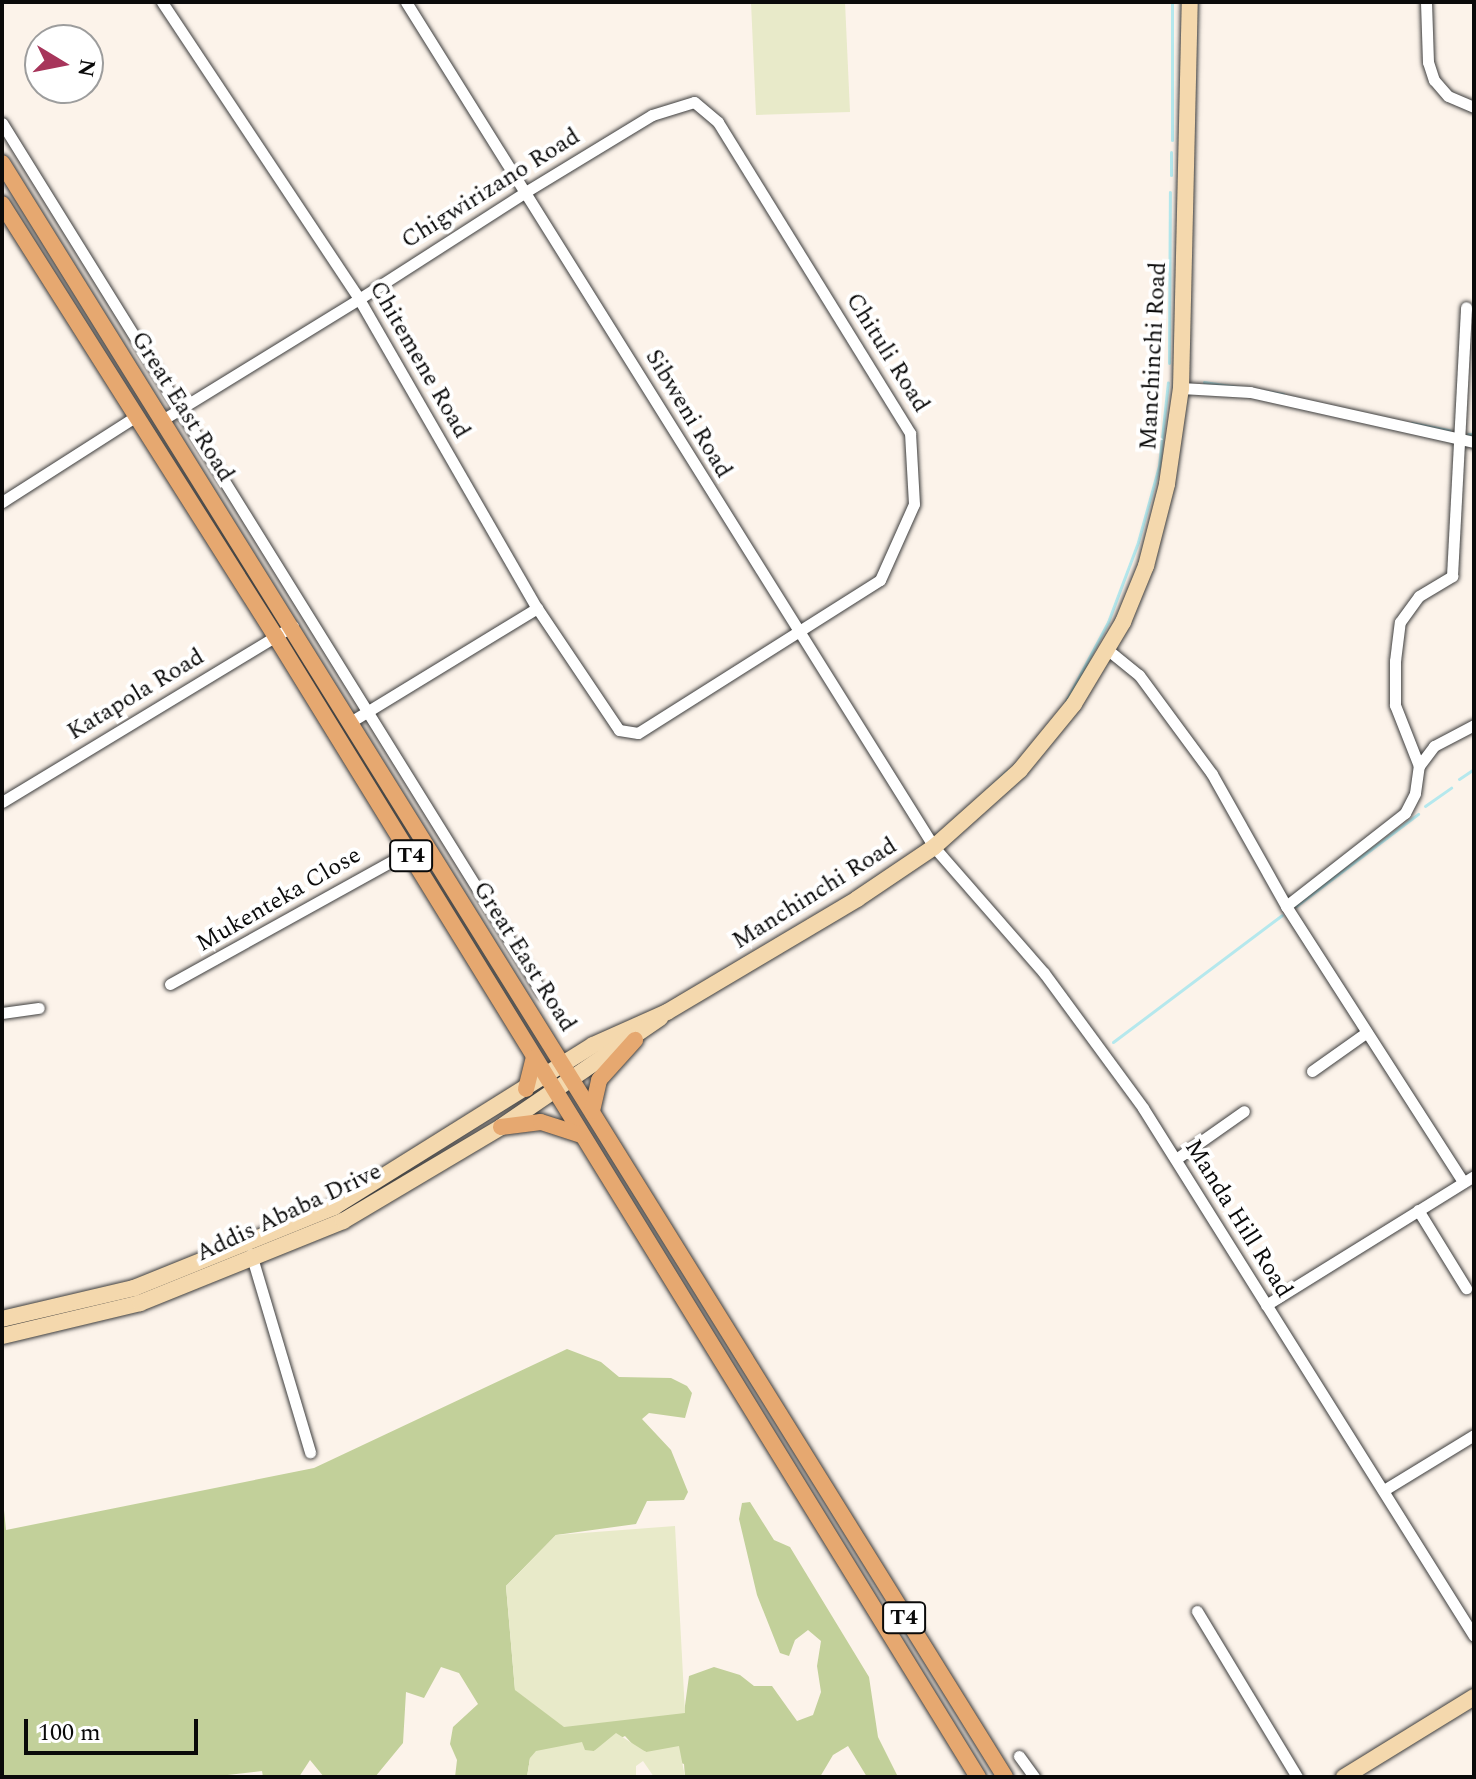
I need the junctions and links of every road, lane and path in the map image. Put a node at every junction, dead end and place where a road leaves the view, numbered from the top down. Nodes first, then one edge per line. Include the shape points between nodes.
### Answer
1 (162, 2) edge
2 (406, 2) edge
3 (1190, 2) edge
4 (1426, 2) edge
5 (682, 102) joint
6 (1474, 107) edge
7 (2, 123) edge
8 (2, 163) edge
9 (527, 191) junction
10 (2, 204) edge
11 (359, 299) junction
12 (1466, 307) dead end
13 (1181, 388) junction
14 (179, 410) junction
15 (135, 417) junction
16 (162, 420) junction
17 (1457, 439) junction
18 (1474, 442) edge
19 (2, 502) edge
20 (537, 608) junction
21 (293, 626) junction
22 (797, 635) junction
23 (276, 637) junction
24 (1108, 650) junction
25 (369, 710) junction
26 (352, 721) junction
27 (1474, 725) edge
28 (638, 733) joint
29 (1419, 766) junction
30 (2, 802) edge
31 (934, 847) junction
32 (408, 852) junction
33 (1286, 906) junction
34 (170, 984) dead end
35 (542, 993) dead end
36 (39, 1008) dead end
37 (667, 1012) junction
38 (2, 1013) edge
39 (1367, 1032) junction
40 (635, 1040) junction
41 (534, 1058) junction
42 (563, 1065) junction
43 (1312, 1071) dead end
44 (545, 1076) junction
45 (573, 1081) junction
46 (526, 1089) junction
47 (555, 1092) junction
48 (592, 1111) junction
49 (1244, 1111) dead end
50 (501, 1127) junction
51 (583, 1136) junction
52 (1176, 1159) junction
53 (1469, 1179) edge
54 (1418, 1210) junction
55 (250, 1254) junction
56 (1466, 1288) dead end
57 (1266, 1305) junction
58 (2, 1319) edge
59 (2, 1336) edge
60 (1474, 1435) edge
61 (310, 1452) dead end
62 (1384, 1490) junction
63 (1197, 1611) dead end
64 (1474, 1636) edge
65 (1474, 1697) edge
66 (1019, 1756) dead end
67 (978, 1777) edge
68 (1005, 1777) edge
69 (1034, 1777) edge
70 (1297, 1777) edge
71 (1344, 1777) edge

1 - 11 street, Chitemene Road
2 - 9 street, Sibweni Road
3 - 13 main road, Manchinchi Road
4 - 6 street via 1428,62 1434,80 1448,96
5 - 9 street, Chigwirizano Road
5 - 22 street, Chituli Road via 703,107 718,122 910,433 914,504 880,580
7 - 14 street
8 - 16 main road, Great East Road / T4
9 - 11 street, Chigwirizano Road
9 - 22 street, Sibweni Road
10 - 15 main road, Great East Road / T4
11 - 14 street, Chigwirizano Road
11 - 20 street, Chitemene Road
12 - 17 street
13 - 17 street via 1250,392
13 - 24 main road, Manchinchi Road via 1178,433 1160,517 1136,591
14 - 16 street, Chigwirizano Road
14 - 25 street
15 - 19 street
15 - 23 main road, Great East Road / T4
16 - 21 main road, Great East Road / T4
17 - 18 street
17 - 29 street via 1452,576 1419,596 1400,622 1395,661 1395,705
20 - 25 street
20 - 28 street, Chitemene Road via 613,726
21 - 23 street, Katapola Road
21 - 26 main road, Great East Road / T4
22 - 28 street, Chituli Road
22 - 31 street, Sibweni Road
23 - 30 street, Katapola Road
23 - 32 main road, Great East Road / T4
24 - 31 main road, Manchinchi Road via 1030,759
24 - 33 street via 1139,675 1212,774
25 - 26 street
25 - 35 street
26 - 42 main road, Great East Road / T4
27 - 29 street via 1434,746
29 - 33 street via 1405,813
31 - 37 main road, Manchinchi Road
31 - 52 street, Manda Hill Road via 1044,973
32 - 34 street, Mukenteka Close
32 - 41 main road, Great East Road / T4
33 - 39 street
36 - 38 street
37 - 40 main road, Manchinchi Road
37 - 42 main road, Manchinchi Road via 617,1032
39 - 43 street
39 - 53 street
40 - 45 main road, Manchinchi Road
40 - 48 main road via 599,1080
41 - 44 main road, Great East Road / T4
41 - 46 main road
42 - 44 main road, Addis Ababa Drive
42 - 45 main road, Great East Road / T4
44 - 46 main road, Addis Ababa Drive
44 - 47 main road, Great East Road / T4
45 - 47 main road, Addis Ababa Drive
45 - 48 main road, Great East Road / T4
46 - 55 main road, Addis Ababa Drive
47 - 50 main road, Addis Ababa Drive
47 - 51 main road, Great East Road / T4
48 - 68 main road, Great East Road / T4
49 - 52 street
50 - 51 main road via 541,1122
50 - 55 main road, Addis Ababa Drive via 343,1221
51 - 67 main road, Great East Road / T4
52 - 57 street, Manda Hill Road
53 - 54 street
54 - 56 street
54 - 57 street
55 - 58 main road, Addis Ababa Drive
55 - 59 main road, Addis Ababa Drive via 140,1303
55 - 61 street
57 - 62 street, Manda Hill Road
60 - 62 street
62 - 64 street, Manda Hill Road
63 - 70 street
65 - 71 main road
66 - 69 street

